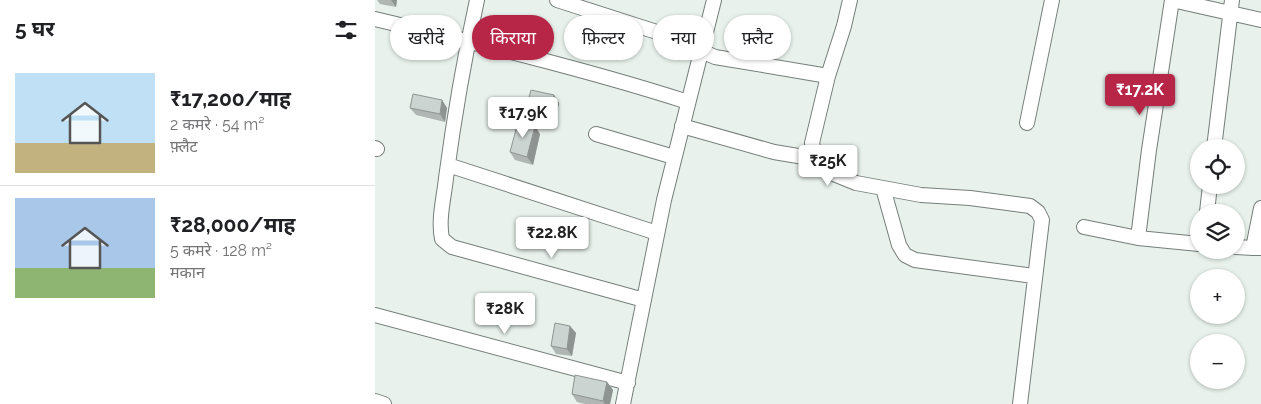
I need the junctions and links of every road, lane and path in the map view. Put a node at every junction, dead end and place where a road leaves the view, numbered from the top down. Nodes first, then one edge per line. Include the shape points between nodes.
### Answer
1 (477, 0) edge
2 (557, 0) edge
3 (714, 0) edge
4 (850, 0) edge
5 (1052, 0) edge
6 (1172, 0) edge
7 (1231, 6) edge
8 (710, 15) edge
9 (375, 19) edge
10 (1261, 20) edge
11 (653, 31) edge
12 (468, 41) junction
13 (714, 57) edge
14 (700, 60) edge
15 (828, 76) junction
16 (688, 102) junction
17 (1027, 123) dead end
18 (682, 126) junction
19 (596, 134) dead end
20 (1215, 139) edge
21 (674, 157) junction
22 (816, 159) junction
23 (448, 165) junction
24 (883, 188) junction
25 (1261, 208) edge
26 (1084, 227) dead end
27 (657, 232) junction
28 (1138, 238) junction
29 (1190, 243) edge
30 (1257, 248) edge
31 (1034, 276) junction
32 (645, 300) junction
33 (375, 316) edge
34 (628, 383) junction
35 (375, 401) edge
36 (384, 404) edge
37 (623, 404) edge
38 (1020, 404) edge

1 - 12 street
2 - 11 street
3 - 8 street
4 - 15 street
5 - 17 street
6 - 7 street
6 - 28 street
7 - 10 street
7 - 20 street
9 - 12 street
12 - 16 street via 622,81
12 - 23 street
13 - 15 street
14 - 16 street
15 - 22 street via 812,143
16 - 18 street
18 - 21 street
18 - 22 street via 774,152
19 - 21 street
21 - 27 street
22 - 24 street via 829,172 856,183
23 - 27 street
23 - 32 street via 440,226 442,238 452,247
24 - 31 street via 899,246 915,260
24 - 31 street via 1030,206 1042,220
25 - 30 street
26 - 28 street
27 - 32 street
28 - 29 street
31 - 38 street
32 - 34 street
33 - 34 street
34 - 37 street
35 - 36 street

